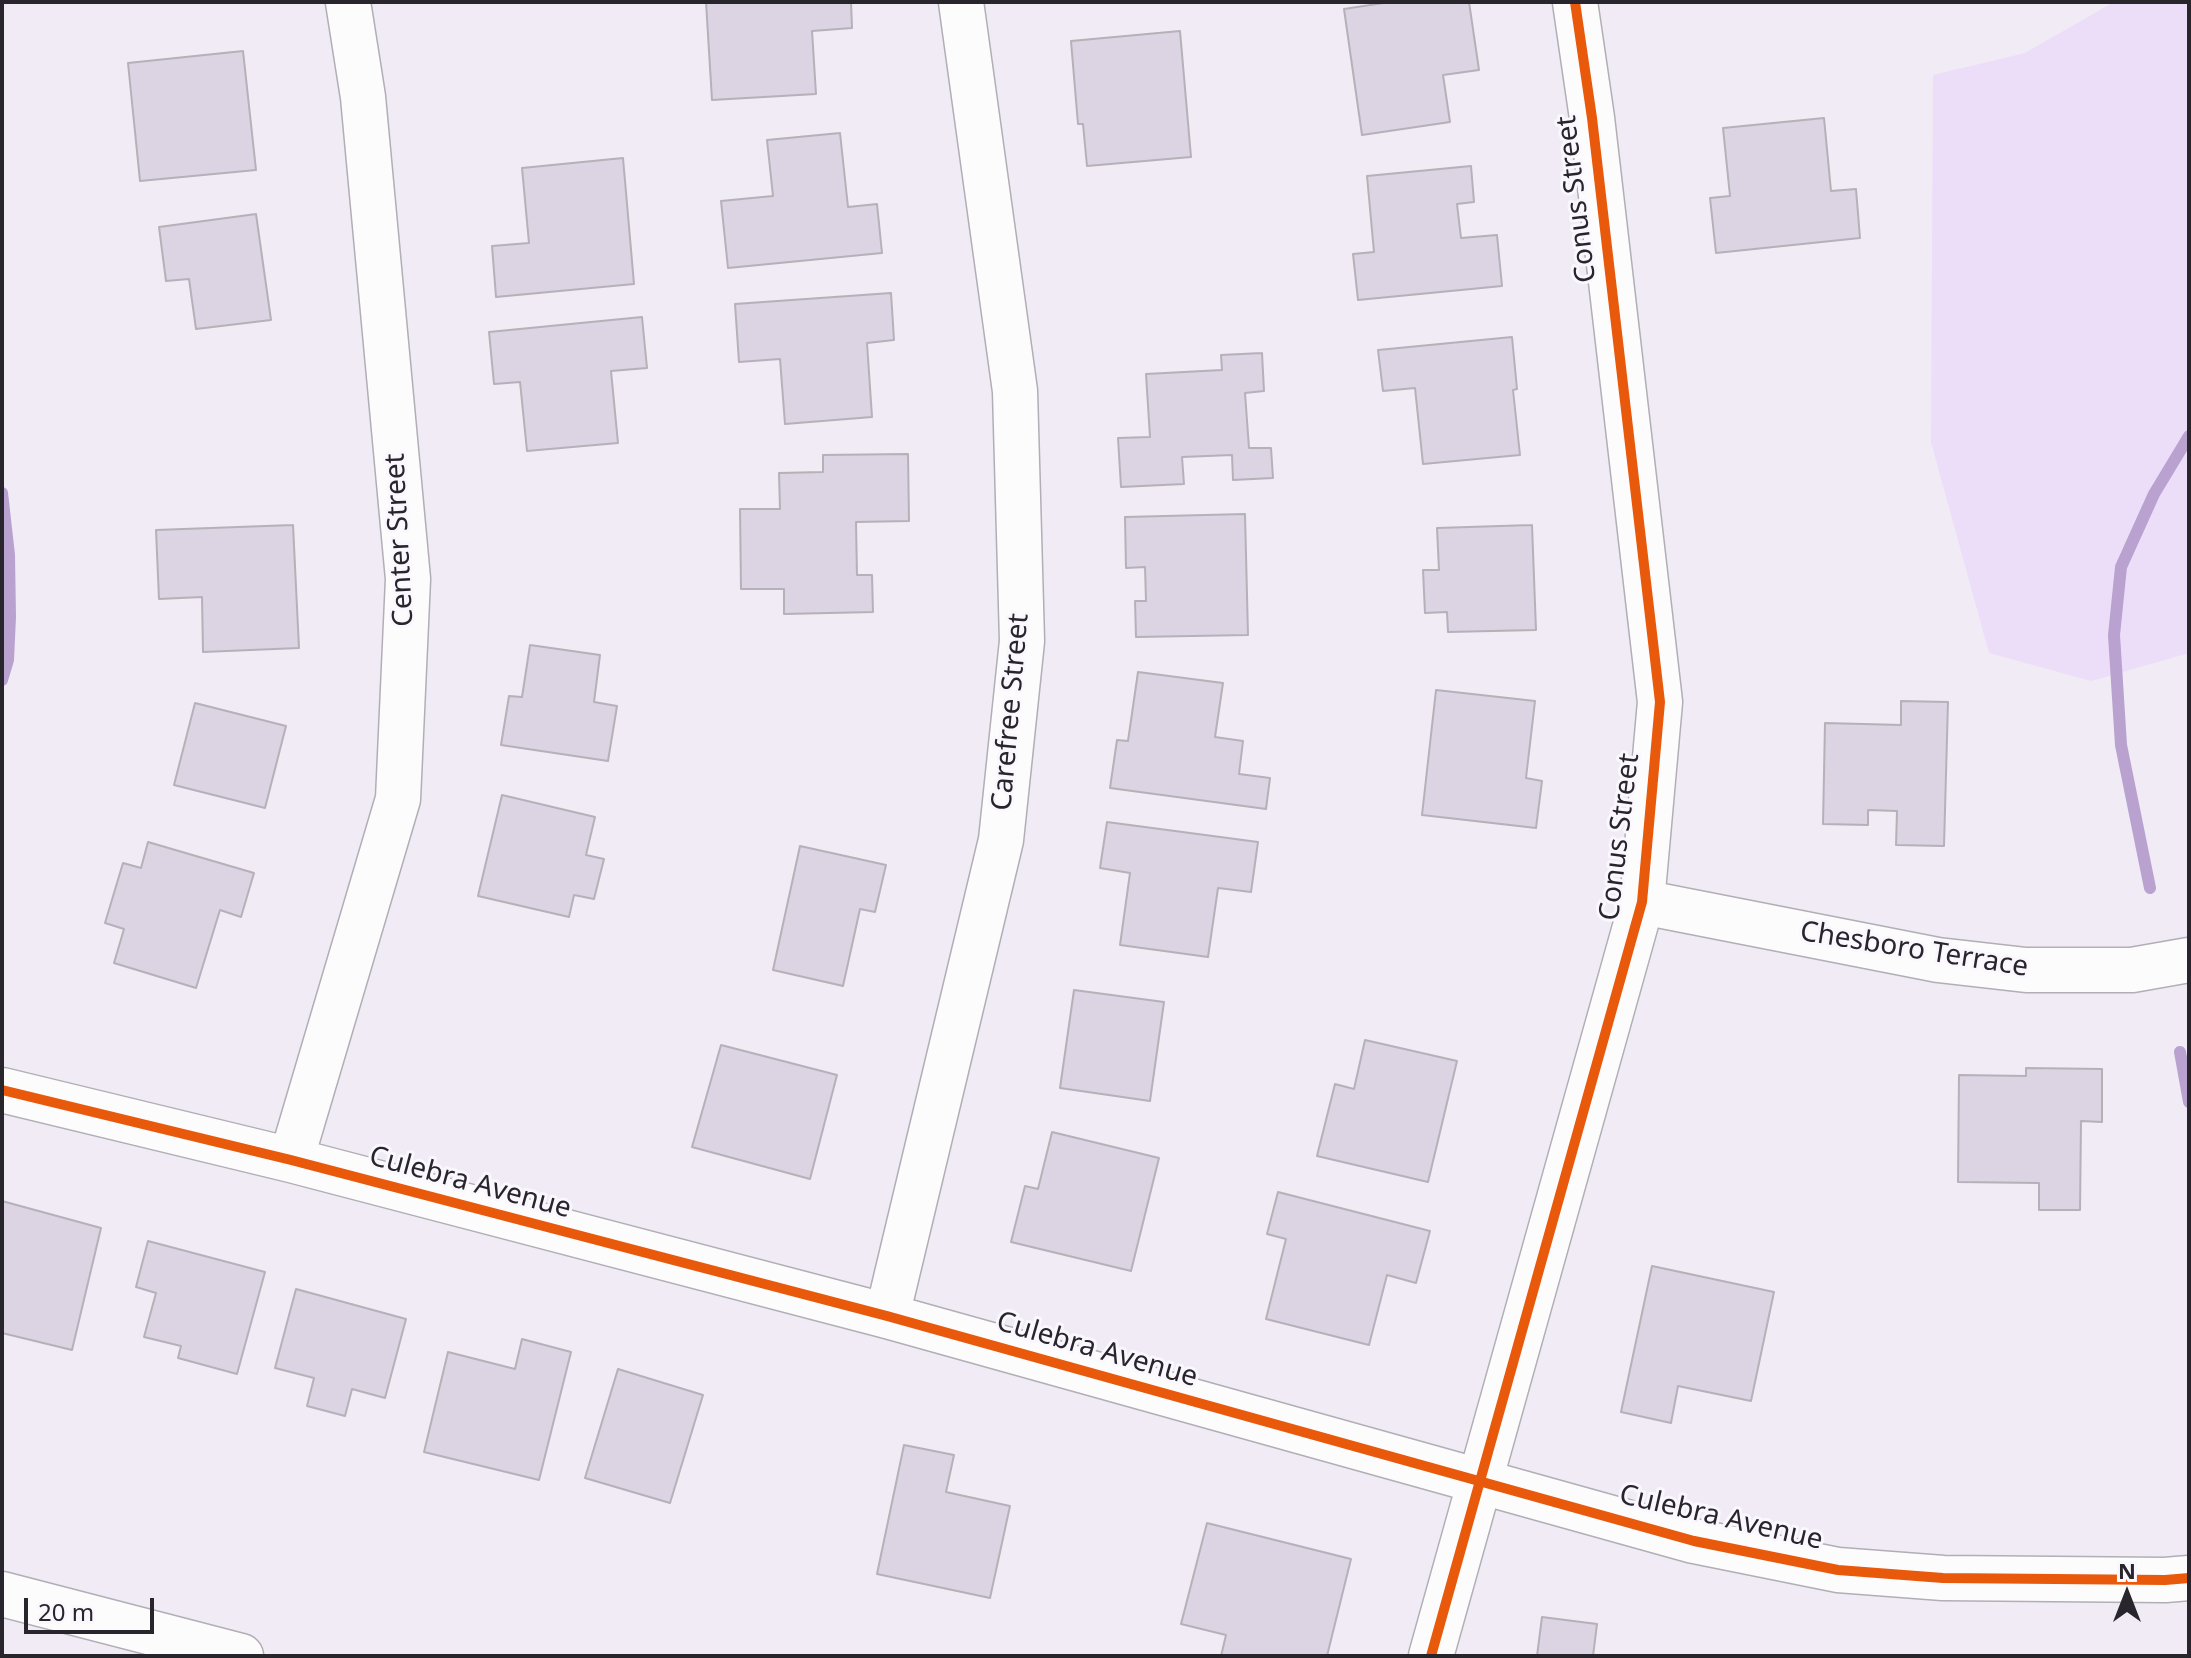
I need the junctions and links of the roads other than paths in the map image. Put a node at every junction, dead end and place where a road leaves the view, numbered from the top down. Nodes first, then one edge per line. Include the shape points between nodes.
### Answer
1 (348, 2) edge
2 (961, 2) edge
3 (1575, 2) edge
4 (1642, 902) junction
5 (2189, 960) edge
6 (2, 1090) edge
7 (291, 1160) junction
8 (887, 1316) junction
9 (1480, 1481) junction
10 (2189, 1578) edge
11 (2, 1594) edge
12 (186, 1649) edge
13 (241, 1656) edge
14 (1431, 1656) edge

1 - 7 street, Center Street via 363,97 408,579 398,799
2 - 8 street, Carefree Street via 1015,391 1022,641 1001,840
3 - 4 street, Conus Street via 1660,702
4 - 5 street, Chesboro Terrace via 1938,960 2026,970 2132,970
4 - 9 street, Conus Street
6 - 7 street, Culebra Avenue
7 - 8 street, Culebra Avenue
8 - 9 street, Culebra Avenue
9 - 10 street, Culebra Avenue via 1694,1541 1838,1570 1943,1578
9 - 14 street, Conus Street
11 - 12 street
12 - 13 street

